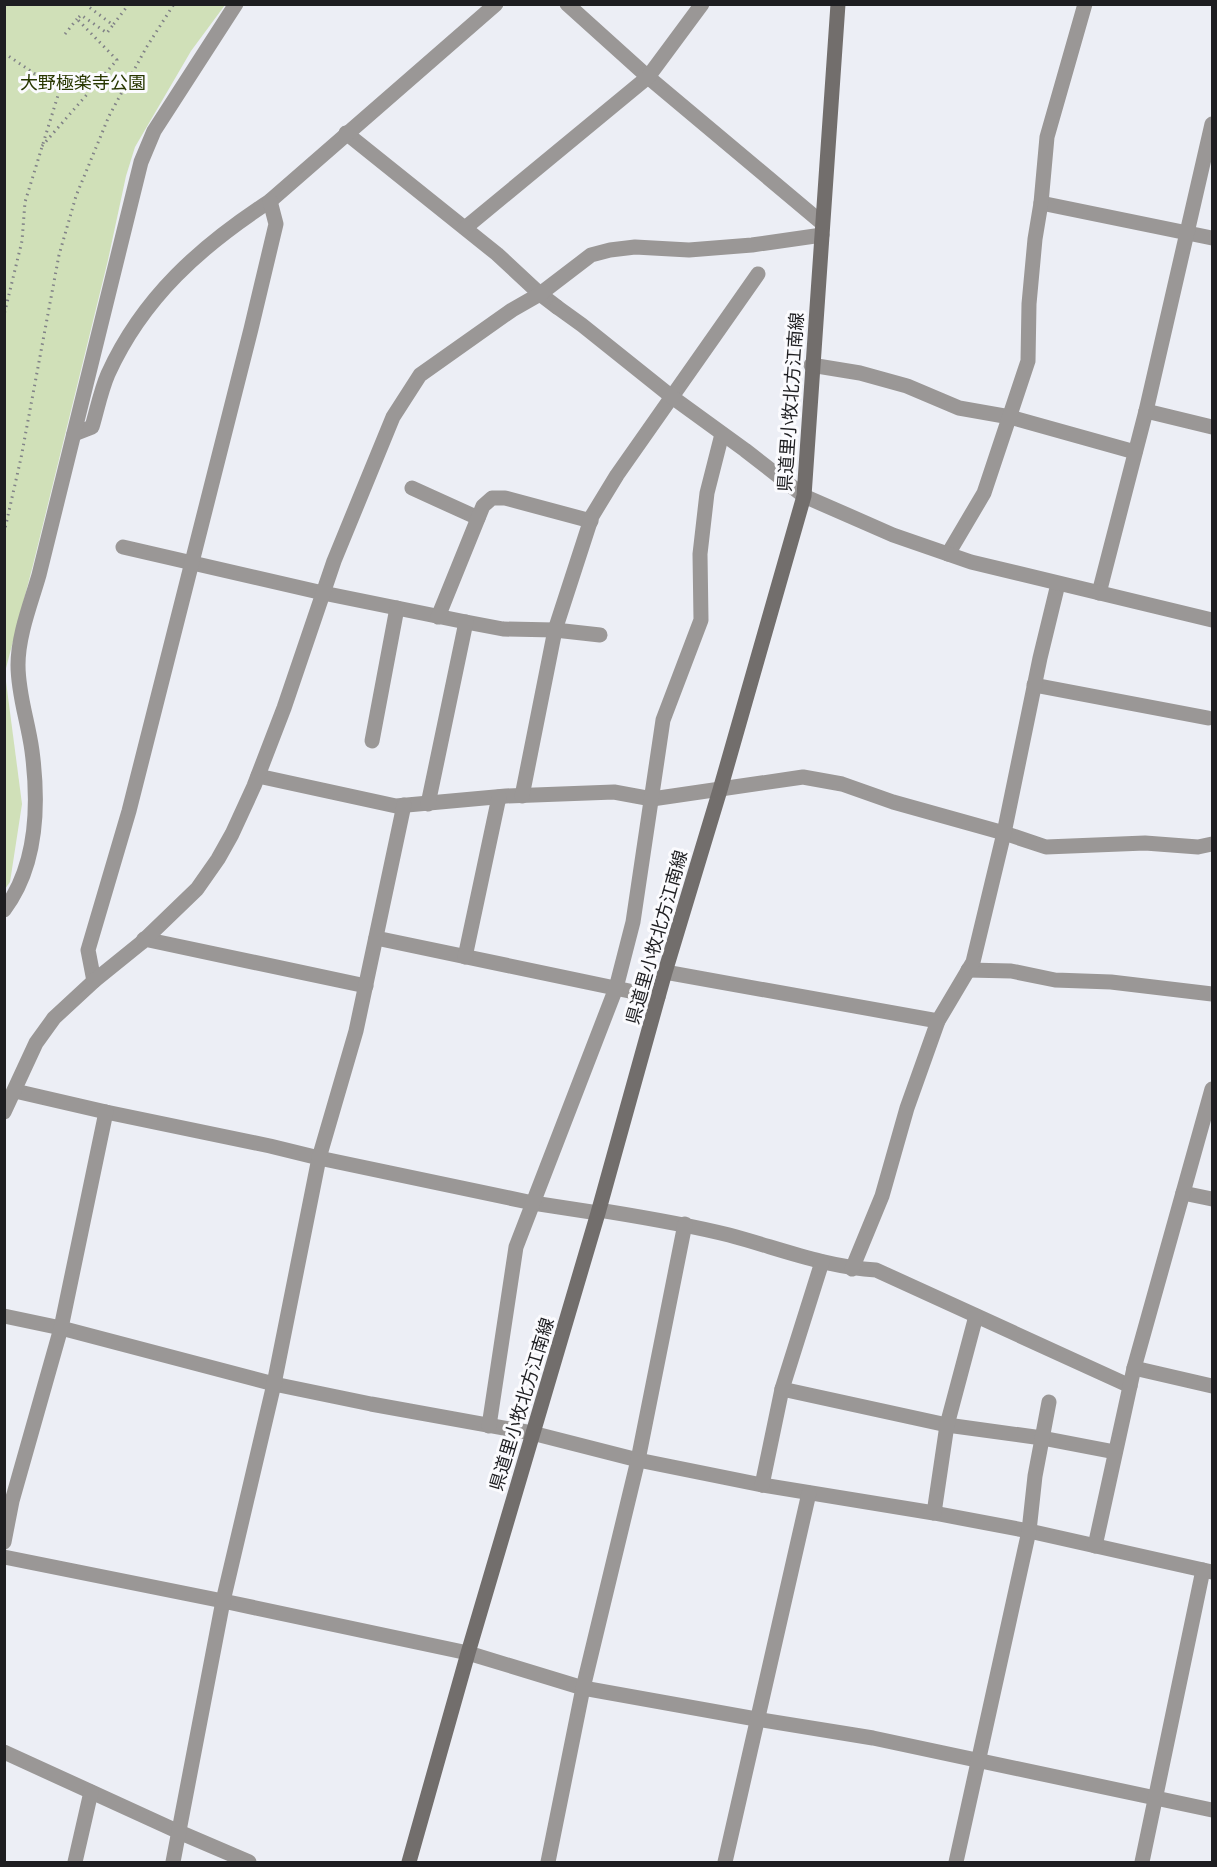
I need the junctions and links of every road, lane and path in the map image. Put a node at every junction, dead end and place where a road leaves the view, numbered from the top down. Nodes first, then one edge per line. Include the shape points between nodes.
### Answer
1 (85, 4) edge
2 (129, 4) edge
3 (174, 4) edge
4 (236, 4) edge
5 (496, 4) edge
6 (567, 4) edge
7 (702, 4) edge
8 (838, 4) edge
9 (1085, 4) edge
10 (77, 19) junction
11 (113, 25) junction
12 (65, 34) dead end
13 (4, 53) edge
14 (648, 77) junction
15 (1212, 124) edge
16 (346, 134) junction
17 (41, 147) junction
18 (270, 201) junction
19 (1041, 202) junction
20 (465, 228) junction
21 (822, 229) junction
22 (1188, 232) junction
23 (1212, 238) edge
24 (758, 274) dead end
25 (540, 294) junction
26 (4, 315) edge
27 (812, 365) junction
28 (672, 397) junction
29 (1146, 411) junction
30 (1010, 417) junction
31 (1212, 427) edge
32 (74, 434) junction
33 (722, 434) junction
34 (1135, 453) junction
35 (412, 488) dead end
36 (804, 496) junction
37 (478, 518) junction
38 (591, 521) junction
39 (4, 532) edge
40 (123, 547) dead end
41 (948, 554) junction
42 (193, 562) junction
43 (1058, 584) junction
44 (323, 593) junction
45 (1099, 593) junction
46 (397, 608) junction
47 (438, 617) junction
48 (1212, 620) edge
49 (466, 622) junction
50 (555, 630) junction
51 (600, 635) dead end
52 (1034, 685) junction
53 (1208, 718) dead end
54 (372, 741) dead end
55 (258, 776) junction
56 (720, 790) junction
57 (522, 796) junction
58 (499, 797) junction
59 (652, 799) junction
60 (428, 804) junction
61 (404, 805) junction
62 (1004, 833) junction
63 (1212, 844) edge
64 (4, 910) edge
65 (376, 938) junction
66 (144, 939) junction
67 (465, 957) junction
68 (968, 970) junction
69 (665, 972) junction
70 (94, 981) junction
71 (366, 986) junction
72 (616, 988) junction
73 (1212, 994) edge
74 (658, 998) junction
75 (938, 1021) junction
76 (15, 1092) junction
77 (1211, 1099) edge
78 (4, 1112) edge
79 (106, 1112) junction
80 (319, 1158) junction
81 (1183, 1193) junction
82 (1212, 1199) edge
83 (533, 1203) junction
84 (598, 1211) junction
85 (685, 1224) junction
86 (822, 1262) junction
87 (852, 1269) junction
88 (4, 1316) edge
89 (976, 1316) junction
90 (61, 1328) junction
91 (1134, 1368) junction
92 (274, 1384) junction
93 (1130, 1386) junction
94 (1212, 1386) edge
95 (782, 1389) junction
96 (1049, 1402) dead end
97 (489, 1425) junction
98 (947, 1425) junction
99 (532, 1433) junction
100 (1042, 1438) junction
101 (1115, 1452) junction
102 (638, 1460) junction
103 (762, 1485) junction
104 (809, 1493) junction
105 (8, 1500) edge
106 (934, 1513) junction
107 (1029, 1532) junction
108 (4, 1542) edge
109 (1095, 1546) junction
110 (4, 1557) edge
111 (1208, 1571) edge
112 (223, 1601) junction
113 (468, 1653) junction
114 (584, 1688) junction
115 (756, 1719) junction
116 (4, 1752) edge
117 (978, 1760) junction
118 (91, 1792) junction
119 (1157, 1798) junction
120 (1212, 1810) edge
121 (179, 1832) junction
122 (75, 1863) edge
123 (173, 1863) edge
124 (249, 1863) edge
125 (409, 1863) edge
126 (548, 1863) edge
127 (725, 1863) edge
128 (956, 1863) edge
129 (1142, 1863) edge

1 - 11 path
2 - 11 path
3 - 39 path via 109,116 76,196 59,255
4 - 32 street via 154,131 141,162
5 - 16 street
6 - 14 street
7 - 14 street
8 - 21 main road, 県道里小牧北方江南線
9 - 19 street via 1047,137
10 - 11 path via 81,15 107,33
10 - 12 path
10 - 17 path via 117,60
13 - 17 path via 59,92
14 - 20 street
14 - 21 street
15 - 22 street
16 - 18 street
16 - 20 street
17 - 26 path via 25,202 22,242
18 - 32 street via 231,226 163,289 135,325 107,375 92,427
18 - 42 street via 276,224
19 - 22 street
19 - 30 street via 1031,282 1028,361
20 - 25 street
21 - 25 street via 762,244 689,250 610,250 591,255
21 - 27 main road, 県道里小牧北方江南線
22 - 23 street
22 - 29 street
24 - 28 street
25 - 28 street
25 - 44 street via 420,375 393,417
27 - 30 street via 907,386 958,408
27 - 36 main road, 県道里小牧北方江南線
28 - 33 street
28 - 38 street via 617,475
29 - 31 street
29 - 34 street
30 - 34 street
30 - 41 street via 984,493
32 - 64 street via 18,661 36,804 22,881
33 - 36 street
33 - 59 street via 706,493 700,554 701,620 663,720
34 - 45 street
35 - 37 street
36 - 41 street
36 - 56 main road, 県道里小牧北方江南線
37 - 38 street via 492,498 505,498
37 - 47 street
38 - 50 street
40 - 42 street
41 - 43 street
42 - 44 street
42 - 70 street via 129,811 88,950
43 - 45 street
43 - 52 street
44 - 46 street
44 - 55 street
45 - 48 street
46 - 47 street
46 - 54 street
47 - 49 street
49 - 50 street via 503,629
49 - 60 street
50 - 51 street
50 - 57 street
52 - 53 street
52 - 62 street
55 - 61 street
55 - 66 street via 218,859 197,889
56 - 59 street
56 - 62 street via 803,777 842,784
56 - 69 main road, 県道里小牧北方江南線
57 - 58 street
57 - 59 street via 614,792
58 - 60 street
58 - 67 street
59 - 72 street via 633,922
60 - 61 street
61 - 65 street
62 - 63 street via 1046,847
62 - 68 street
65 - 67 street
65 - 71 street
66 - 70 street
66 - 71 street
67 - 72 street
68 - 73 street via 1011,971 1055,980
68 - 75 street
69 - 74 main road, 県道里小牧北方江南線
69 - 75 street
70 - 76 street via 54,1018 36,1043
71 - 80 street
72 - 74 street
72 - 83 street
74 - 84 main road, 県道里小牧北方江南線
75 - 87 street via 907,1108 882,1196
76 - 78 street
76 - 79 street
77 - 81 street
79 - 80 street
79 - 90 street
80 - 83 street
80 - 92 street
81 - 82 street
81 - 91 street
83 - 84 street
83 - 97 street via 516,1247
84 - 85 street
84 - 99 main road, 県道里小牧北方江南線
85 - 86 street
85 - 102 street
86 - 87 street
86 - 95 street
87 - 89 street via 876,1270
88 - 90 street
89 - 93 street
89 - 98 street
90 - 92 street
90 - 105 street
91 - 93 street
91 - 94 street
92 - 97 street
92 - 112 street
93 - 101 street
95 - 98 street
95 - 103 street
96 - 100 street
97 - 99 street
98 - 100 street
98 - 106 street
99 - 102 street
99 - 113 main road, 県道里小牧北方江南線
100 - 101 street
100 - 107 street
101 - 109 street
102 - 103 street
102 - 114 street
103 - 104 street
104 - 106 street
104 - 115 street
105 - 108 street
106 - 107 street
107 - 109 street
107 - 117 street
109 - 111 street
110 - 112 street
111 - 119 street
112 - 113 street
112 - 121 street
113 - 114 street
113 - 125 main road, 県道里小牧北方江南線
114 - 115 street
114 - 126 street
115 - 117 street
115 - 127 street
116 - 118 street
117 - 119 street
117 - 128 street
118 - 121 street
118 - 122 street
119 - 120 street
119 - 129 street
121 - 123 street
121 - 124 street

